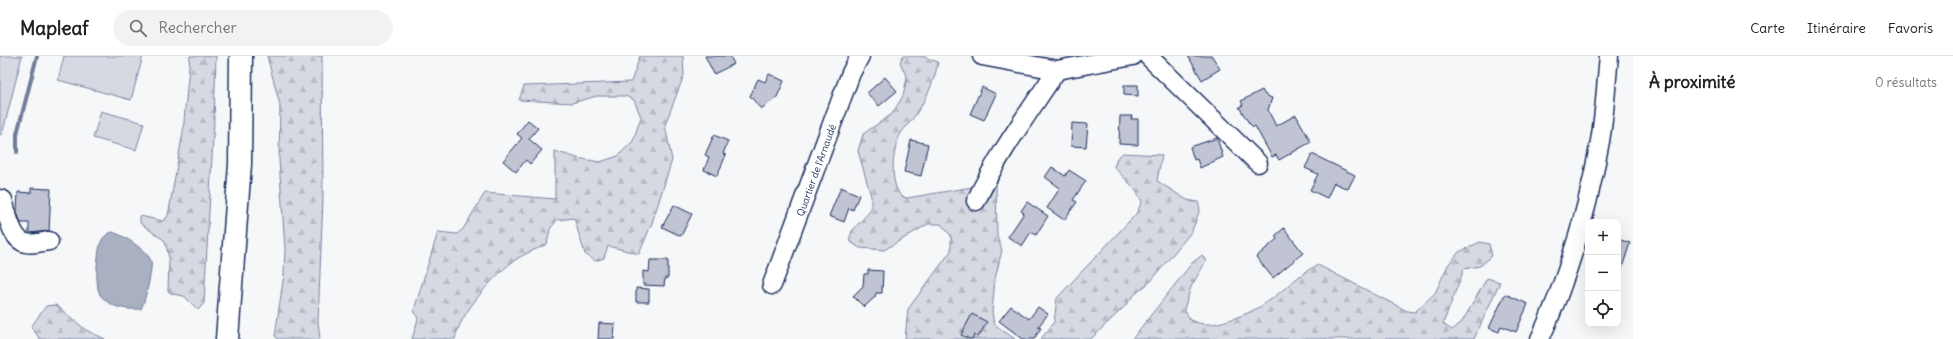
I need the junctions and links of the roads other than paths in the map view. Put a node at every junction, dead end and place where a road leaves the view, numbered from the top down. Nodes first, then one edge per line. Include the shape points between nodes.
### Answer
1 (241, 56) edge
2 (860, 56) edge
3 (982, 56) edge
4 (1133, 56) edge
5 (1148, 56) edge
6 (1609, 56) edge
7 (1057, 70) junction
8 (1258, 163) dead end
9 (0, 198) edge
10 (976, 201) dead end
11 (49, 241) dead end
12 (772, 285) dead end
13 (227, 339) edge
14 (1540, 339) edge

1 - 13 highway via 240,164
2 - 12 street, Quartier de l'Arnaudé via 851,73
3 - 7 street
4 - 7 street
5 - 8 street
6 - 14 street via 1600,140 1587,200 1559,297
7 - 10 street via 1003,150
9 - 11 street via 3,200 14,233 20,240 26,243

